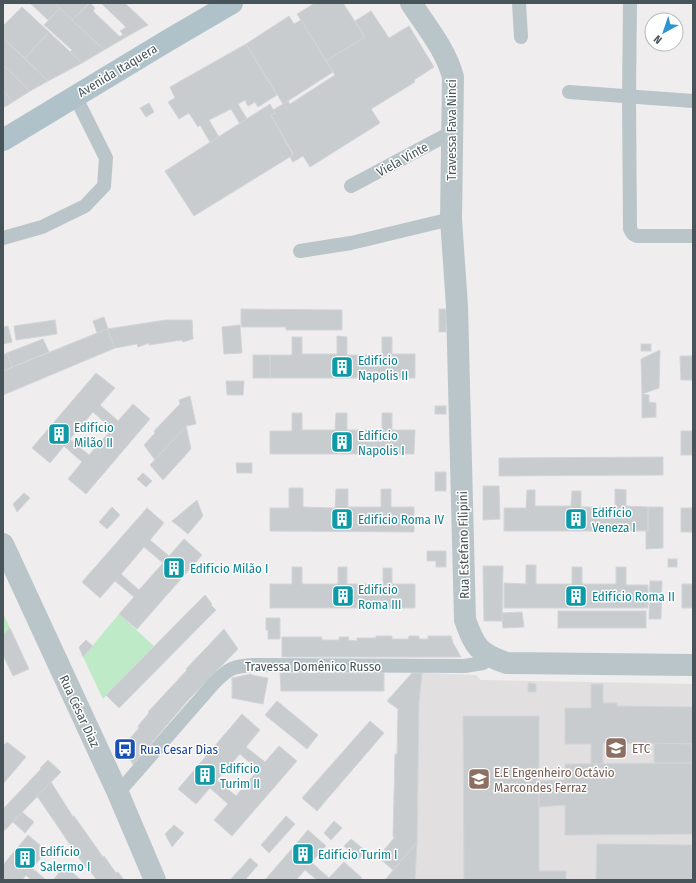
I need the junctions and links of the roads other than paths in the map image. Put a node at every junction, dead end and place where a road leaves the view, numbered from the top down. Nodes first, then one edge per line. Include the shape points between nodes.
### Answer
1 (232, 3) edge
2 (411, 3) edge
3 (519, 3) edge
4 (630, 3) edge
5 (521, 37) dead end
6 (569, 92) dead end
7 (75, 96) junction
8 (629, 97) junction
9 (693, 101) edge
10 (452, 132) junction
11 (3, 140) edge
12 (351, 186) dead end
13 (451, 219) junction
14 (693, 236) edge
15 (3, 238) edge
16 (300, 251) dead end
17 (3, 544) edge
18 (490, 658) junction
19 (693, 665) edge
20 (118, 792) junction
21 (155, 880) edge

1 - 7 main road, Avenida Itaquera
2 - 10 street, Travessa Fava Ninci via 444,54 453,77
3 - 5 lane
4 - 8 lane
6 - 8 lane
7 - 11 main road, Avenida Itaquera
7 - 15 lane via 106,158 104,186 84,206 42,227
8 - 9 lane
8 - 14 lane via 631,232 637,236
10 - 12 lane, Viela Vinte
10 - 13 street, Travessa Fava Ninci
13 - 16 lane via 351,243
13 - 18 street, Rua Estefano Filipini via 457,306 465,620 471,636 481,651
17 - 20 street, Rua César Diaz
18 - 19 street via 507,663
18 - 20 lane, Travessa Domênico Russo via 483,663 465,666 237,666 214,683
20 - 21 street, Rua César Diaz

